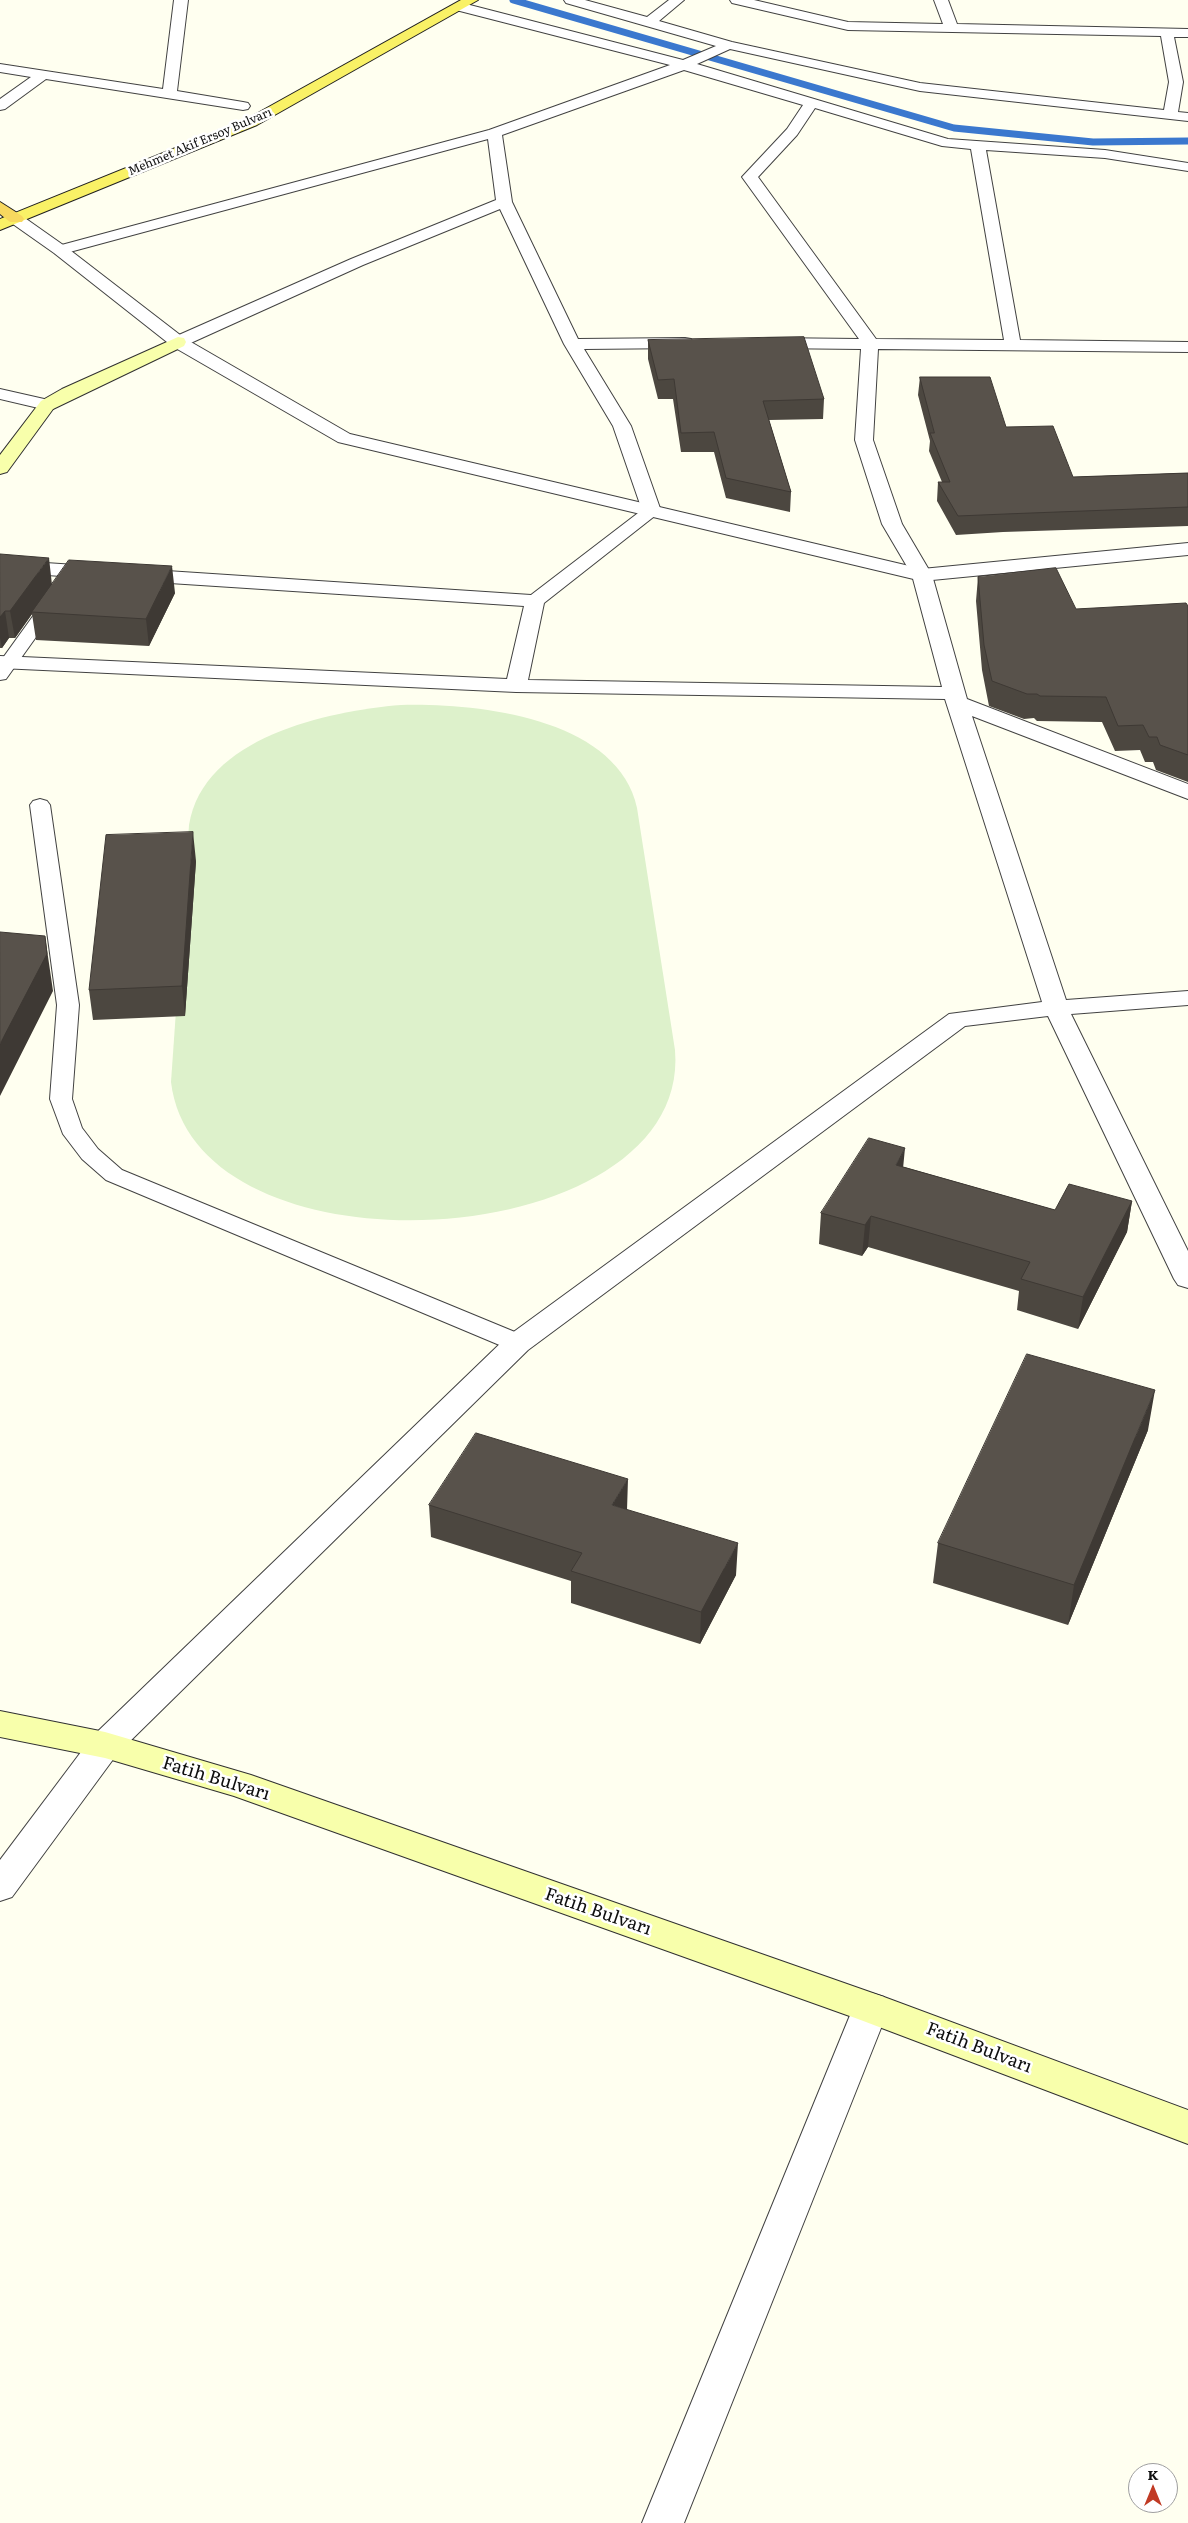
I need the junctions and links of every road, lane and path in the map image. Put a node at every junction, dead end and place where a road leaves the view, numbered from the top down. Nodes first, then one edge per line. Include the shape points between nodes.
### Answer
1 (181, 0) edge
2 (571, 0) edge
3 (677, 0) edge
4 (737, 0) edge
5 (941, 0) edge
6 (466, 3) edge
7 (648, 23) junction
8 (952, 29) junction
9 (1167, 33) junction
10 (1188, 33) edge
11 (729, 45) junction
12 (684, 65) junction
13 (0, 68) edge
14 (44, 74) junction
15 (170, 93) junction
16 (260, 97) dead end
17 (811, 102) junction
18 (0, 106) edge
19 (243, 106) junction
20 (1170, 116) junction
21 (1188, 117) edge
22 (218, 118) dead end
23 (494, 134) junction
24 (978, 145) junction
25 (1188, 167) edge
26 (18, 198) dead end
27 (504, 202) junction
28 (0, 206) edge
29 (8, 222) edge
30 (60, 250) junction
31 (178, 342) junction
32 (870, 342) junction
33 (701, 343) edge
34 (750, 343) edge
35 (572, 344) junction
36 (1013, 346) junction
37 (1188, 347) edge
38 (0, 394) edge
39 (47, 405) junction
40 (0, 468) edge
41 (652, 511) junction
42 (1188, 549) edge
43 (0, 566) edge
44 (73, 572) junction
45 (922, 575) junction
46 (534, 601) junction
47 (3, 667) edge
48 (516, 686) junction
49 (956, 698) junction
50 (1188, 792) edge
51 (40, 805) dead end
52 (1188, 998) edge
53 (1056, 1008) junction
54 (1188, 1279) edge
55 (518, 1343) junction
56 (0, 1724) edge
57 (105, 1745) junction
58 (0, 1886) edge
59 (871, 2008) junction
60 (1188, 2127) edge
61 (663, 2523) edge

1 - 15 street
2 - 7 street
3 - 7 street
4 - 8 street via 848,26
5 - 8 street
6 - 12 street
6 - 29 main road, Mehmet Akif Ersoy Bulvarı via 252,122
7 - 11 street
8 - 9 street
9 - 10 street
9 - 20 street via 1176,82
11 - 12 street
11 - 20 street via 920,86
12 - 17 street
12 - 23 street
13 - 14 street
14 - 15 street
14 - 18 street
15 - 19 street
16 - 19 main road, Mehmet Akif Ersoy Bulvarı
17 - 24 street via 947,143
17 - 32 street via 792,132 750,177
19 - 22 main road, Mehmet Akif Ersoy Bulvarı
20 - 21 street
23 - 27 street
23 - 30 street
24 - 25 street via 1105,154
24 - 36 street
26 - 28 main road
27 - 31 street
27 - 35 street
28 - 29 highway
29 - 30 street
30 - 31 street
31 - 39 main road
31 - 41 street via 344,438
32 - 34 street
32 - 36 street
32 - 45 street via 864,440 892,524
33 - 35 street
35 - 41 street via 622,426
36 - 37 street
38 - 39 street
39 - 40 main road
41 - 45 street
41 - 46 street
42 - 45 street
43 - 44 street
44 - 46 street
44 - 47 lane
45 - 49 street
46 - 48 street
47 - 48 street
48 - 49 street
49 - 50 street
49 - 53 street
51 - 55 lane via 68,1005 61,1099 71,1129 90,1154 114,1175
52 - 53 street
53 - 54 street
53 - 55 street via 958,1020
55 - 57 street
56 - 57 main road, Fatih Bulvarı
57 - 58 street
57 - 59 main road, Fatih Bulvarı via 239,1784
59 - 60 main road, Fatih Bulvarı
59 - 61 street

